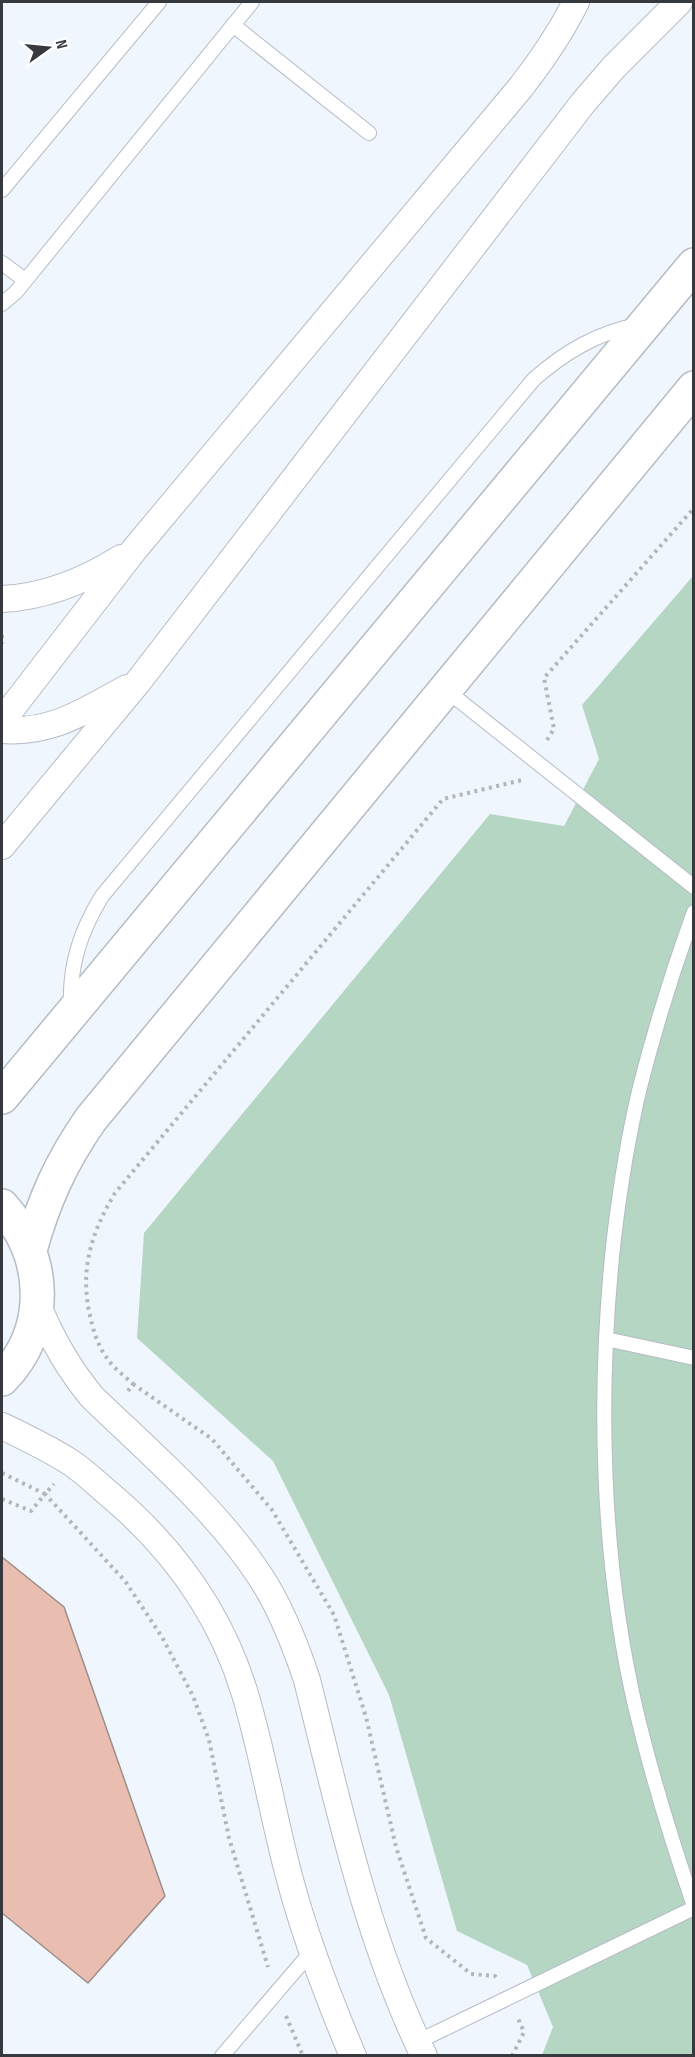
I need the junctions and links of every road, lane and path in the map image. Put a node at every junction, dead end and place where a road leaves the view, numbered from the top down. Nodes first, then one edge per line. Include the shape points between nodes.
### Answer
1 (159, 2) edge
2 (252, 2) edge
3 (576, 2) edge
4 (679, 2) edge
5 (233, 25) junction
6 (369, 133) dead end
7 (2, 190) edge
8 (2, 263) edge
9 (693, 265) edge
10 (25, 280) junction
11 (2, 304) edge
12 (645, 323) junction
13 (693, 388) edge
14 (693, 508) edge
15 (135, 550) junction
16 (2, 599) edge
17 (2, 635) edge
18 (2, 644) edge
19 (138, 682) junction
20 (446, 690) junction
21 (2, 721) edge
22 (2, 730) edge
23 (534, 760) junction
24 (2, 846) edge
25 (693, 887) edge
26 (693, 912) edge
27 (71, 1015) junction
28 (2, 1097) edge
29 (2, 1206) edge
30 (30, 1250) junction
31 (38, 1303) junction
32 (606, 1339) junction
33 (693, 1358) edge
34 (2, 1379) edge
35 (133, 1384) junction
36 (110, 1414) junction
37 (2, 1426) edge
38 (71, 1463) junction
39 (2, 1473) edge
40 (45, 1494) junction
41 (2, 1499) edge
42 (693, 1907) edge
43 (312, 1951) junction
44 (276, 1993) junction
45 (509, 1998) junction
46 (420, 2049) edge
47 (222, 2055) edge
48 (303, 2055) edge
49 (353, 2055) edge
50 (512, 2055) edge

1 - 7 lane
2 - 5 lane
3 - 15 street via 521,87
4 - 19 street via 583,103
5 - 6 lane
5 - 10 lane
8 - 10 lane
9 - 12 street
10 - 11 lane
12 - 27 street
12 - 27 lane via 597,336 560,357 534,379 102,896 89,917 75,956
13 - 20 street
14 - 23 path via 544,678 554,729
15 - 16 street via 97,573 56,589
15 - 21 street
17 - 18 path
19 - 22 street via 49,727
19 - 24 street
20 - 23 lane
20 - 30 street via 91,1119 47,1194
23 - 25 lane
23 - 35 path via 521,780 443,799 116,1193 100,1218 90,1245 87,1304 107,1359
26 - 32 lane via 666,990 639,1090 620,1192
27 - 28 street
29 - 30 street via 16,1221
30 - 31 street via 37,1276
31 - 34 street via 30,1337 13,1368
31 - 36 street via 60,1353
32 - 33 lane
32 - 42 lane via 607,1503 617,1606 636,1708
35 - 36 path
35 - 45 path via 212,1439 272,1510 334,1615 366,1717 396,1847 426,1938 471,1974 495,1976
36 - 46 street via 217,1519 261,1578 279,1611 307,1680 370,1922
37 - 38 street
38 - 40 path
38 - 43 street via 157,1539 187,1576 218,1627 245,1694 289,1877
39 - 40 path
40 - 41 path via 31,1511
40 - 44 path via 125,1581 162,1636 193,1696 209,1740 229,1838
42 - 45 lane
43 - 44 lane
43 - 49 street
44 - 47 lane
44 - 48 path
45 - 46 lane
45 - 50 path via 524,2032

